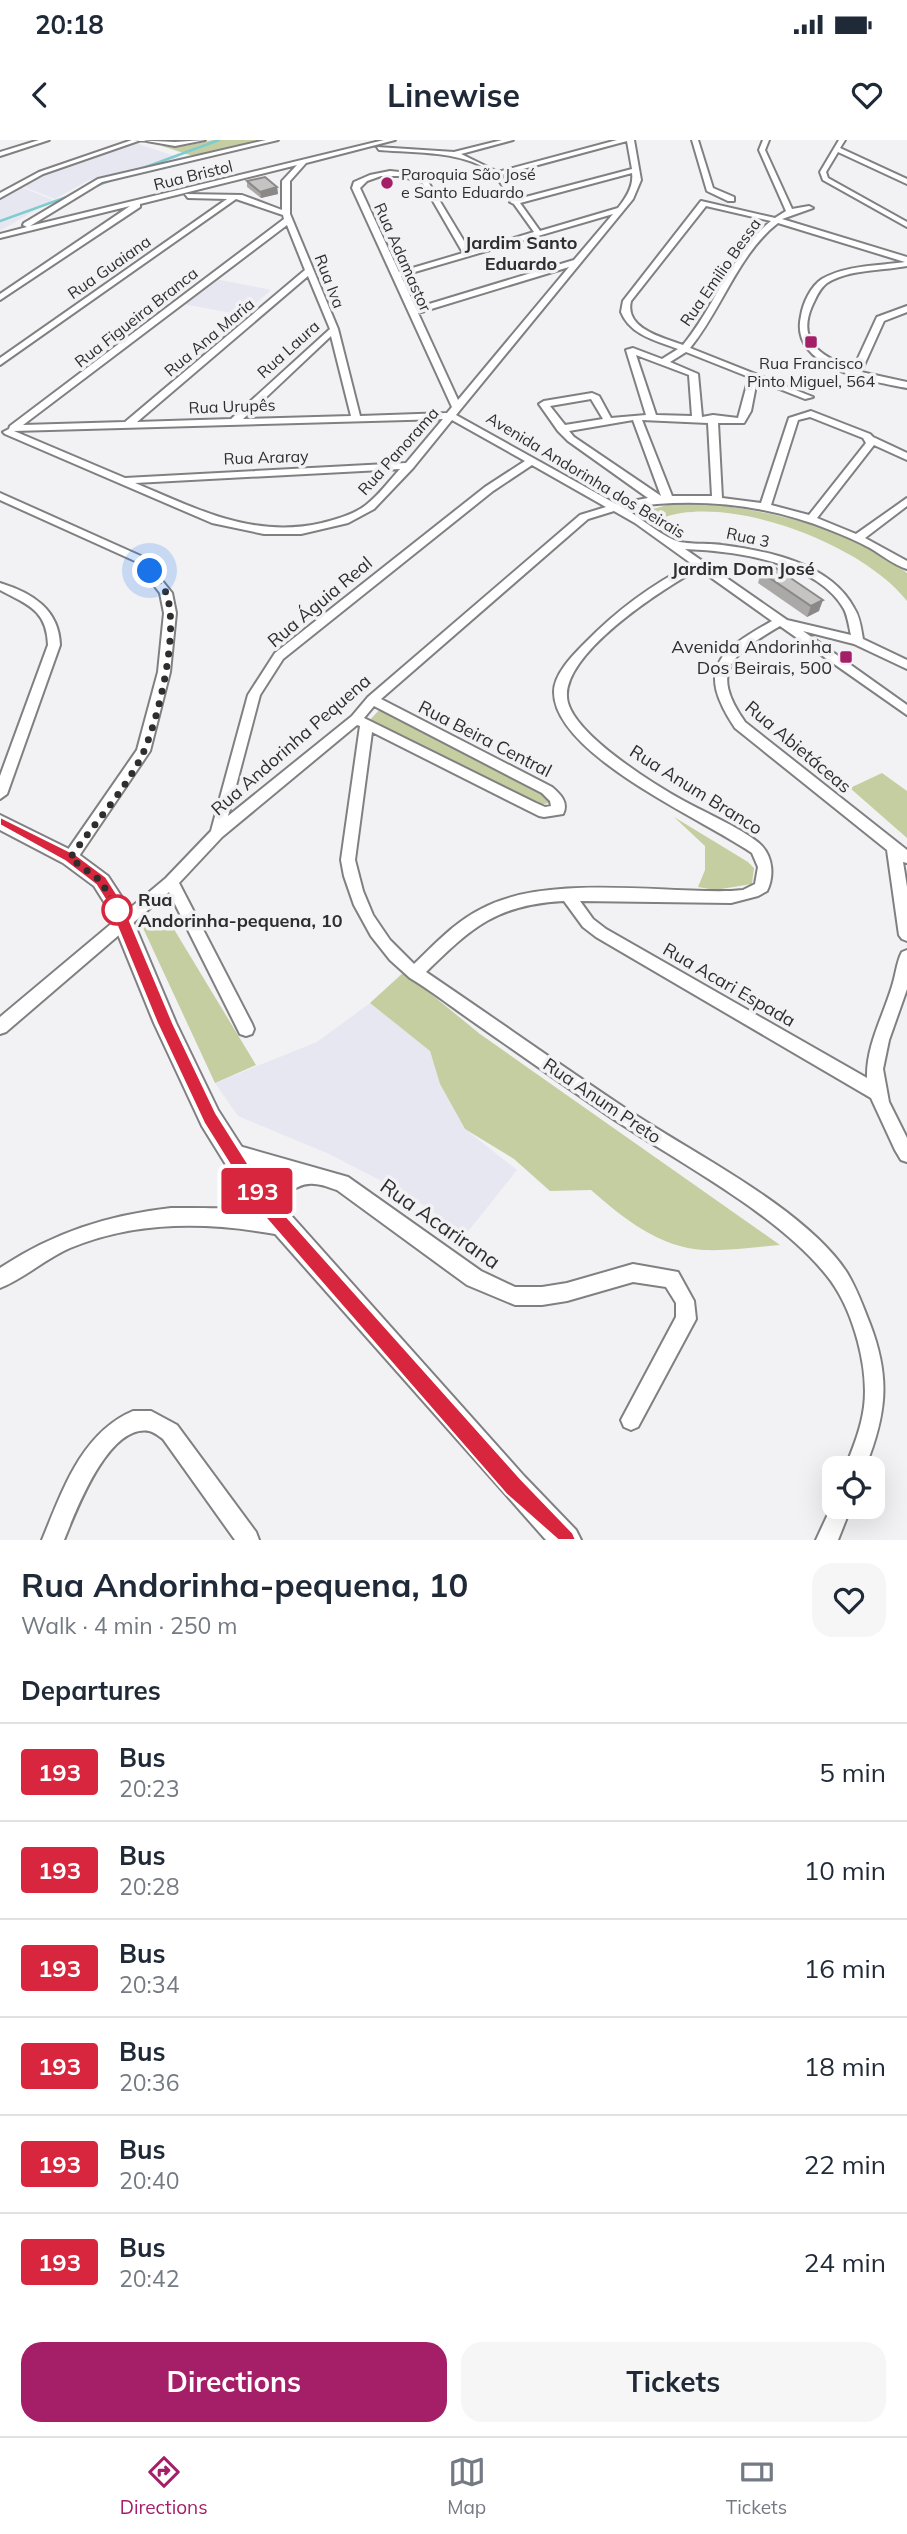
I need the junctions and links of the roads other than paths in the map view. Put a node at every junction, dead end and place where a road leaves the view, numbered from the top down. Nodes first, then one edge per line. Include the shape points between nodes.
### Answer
1 (46, 140) edge
2 (138, 140) edge
3 (202, 140) edge
4 (275, 140) edge
5 (392, 140) edge
6 (510, 140) edge
7 (625, 140) edge
8 (631, 140) edge
9 (695, 140) edge
10 (765, 140) edge
11 (842, 140) edge
12 (146, 141) edge
13 (357, 148) junction
14 (836, 149) junction
15 (0, 154) edge
16 (454, 154) junction
17 (191, 159) junction
18 (304, 162) junction
19 (635, 170) junction
20 (497, 174) junction
21 (907, 182) edge
22 (0, 196) edge
23 (165, 196) junction
24 (234, 197) junction
25 (141, 202) junction
26 (514, 202) junction
27 (809, 208) dead end
28 (619, 211) junction
29 (887, 214) junction
30 (783, 215) junction
31 (907, 216) edge
32 (287, 217) junction
33 (907, 225) edge
34 (16, 232) junction
35 (538, 233) junction
36 (0, 236) edge
37 (0, 242) edge
38 (907, 251) edge
39 (467, 253) junction
40 (577, 262) junction
41 (907, 262) edge
42 (309, 271) junction
43 (396, 275) junction
44 (0, 298) edge
45 (907, 309) edge
46 (412, 312) junction
47 (334, 329) junction
48 (683, 350) junction
49 (0, 362) edge
50 (661, 363) junction
51 (856, 373) junction
52 (753, 378) junction
53 (907, 385) edge
54 (808, 397) dead end
55 (455, 411) junction
56 (356, 417) junction
57 (636, 417) junction
58 (652, 417) junction
59 (697, 417) junction
60 (713, 418) junction
61 (607, 419) junction
62 (234, 422) junction
63 (127, 425) junction
64 (561, 429) junction
65 (7, 432) edge
66 (870, 440) junction
67 (907, 457) edge
68 (533, 460) junction
69 (409, 466) junction
70 (124, 480) junction
71 (0, 496) edge
72 (662, 500) junction
73 (717, 501) junction
74 (907, 501) edge
75 (765, 507) junction
76 (616, 508) junction
77 (812, 518) junction
78 (859, 537) junction
79 (674, 544) junction
80 (904, 561) edge
81 (701, 563) junction
82 (0, 586) edge
83 (779, 622) junction
84 (858, 641) junction
85 (907, 666) edge
86 (372, 700) junction
87 (907, 711) edge
88 (361, 722) junction
89 (0, 793) edge
90 (0, 822) edge
91 (218, 833) junction
92 (894, 848) junction
93 (70, 858) junction
94 (907, 858) edge
95 (171, 882) junction
96 (570, 898) junction
97 (122, 925) junction
98 (907, 935) edge
99 (907, 956) edge
100 (415, 972) junction
101 (0, 1027) edge
102 (246, 1029) dead end
103 (878, 1093) junction
104 (232, 1152) junction
105 (907, 1154) edge
106 (318, 1174) junction
107 (263, 1202) junction
108 (281, 1226) junction
109 (0, 1279) edge
110 (631, 1420) dead end
111 (861, 1456) edge
112 (835, 1519) edge
113 (53, 1540) edge
114 (248, 1540) edge
115 (565, 1540) edge
116 (827, 1540) edge

1 - 15 street
2 - 22 street via 41,173
3 - 12 street via 175,144
4 - 17 street
5 - 13 street, Rua Bristol
6 - 16 street
7 - 20 street
8 - 19 street, Rua Panorama
9 - 30 street via 715,194
10 - 30 street via 762,150
11 - 14 street
12 - 17 street
13 - 16 street via 415,148
13 - 18 street, Rua Bristol
14 - 21 street
14 - 29 street via 822,172 825,179
16 - 20 street
17 - 34 street via 97,181
18 - 23 street, Rua Bristol
18 - 32 street, Rua Iva via 286,181
19 - 26 street
19 - 28 street, Rua Panorama via 636,187
20 - 26 street
23 - 24 street
23 - 25 street, Rua Bristol
24 - 32 street via 257,201
24 - 49 street, Rua Guaiana
25 - 34 street, Rua Bristol
25 - 44 street
26 - 35 street
27 - 30 street
28 - 35 street
28 - 40 street, Rua Panorama
29 - 31 street
29 - 33 street
30 - 38 street
30 - 41 street
30 - 48 street, Rua Emilio Bessa via 750,251
30 - 48 street via 704,203 624,306 627,318 641,330
32 - 42 street, Rua Iva
32 - 65 street, Rua Figueira Branca
34 - 36 street, Rua Bristol
34 - 37 street
35 - 39 street
39 - 43 street
39 - 43 street, Rua Adamastor via 425,181 403,174 368,177 356,188
40 - 46 street
40 - 55 street, Rua Panorama
41 - 51 street via 824,282 803,318 801,328 813,351
42 - 47 street, Rua Iva
42 - 63 street, Rua Ana Maria
43 - 46 street, Rua Adamastor
45 - 51 street via 880,319
46 - 55 street, Rua Adamastor
47 - 56 street, Rua Iva
47 - 62 street, Rua Laura
48 - 50 street
48 - 52 street
50 - 58 street via 630,350
50 - 59 street via 693,375
51 - 53 street
52 - 54 street
52 - 60 street via 743,420
55 - 56 street, Rua Urupês
55 - 68 street, Avenida Andorinha dos Beirais
55 - 69 street, Rua Panorama
56 - 62 street, Rua Urupês
57 - 58 street
57 - 61 street
57 - 72 street
58 - 59 street
59 - 60 street
60 - 73 street
61 - 64 street
61 - 64 street via 592,396 544,404
62 - 63 street, Rua Urupês
63 - 65 street, Rua Urupês
64 - 72 street
65 - 70 street, Rua Panorama
66 - 67 street
66 - 75 street via 815,415 797,415
66 - 77 street
68 - 76 street, Avenida Andorinha dos Beirais
68 - 91 street, Rua Águia Real via 489,489 279,656 254,695
69 - 70 street, Rua Araray
69 - 70 street, Rua Panorama via 370,507 325,527 301,531 264,531 216,522
71 - 93 street via 139,559 166,593 170,613 164,672 144,751
72 - 73 street, Rua Andorinha Pequena
72 - 76 street, Rua Andorinha Pequena
73 - 75 street, Rua Andorinha Pequena
74 - 78 street
75 - 77 street, Rua Andorinha Pequena
76 - 79 street, Avenida Andorinha dos Beirais
76 - 86 street, Rua Andorinha Pequena via 573,525
77 - 78 street, Rua Andorinha Pequena
78 - 80 street, Rua Andorinha Pequena
79 - 81 street, Avenida Andorinha dos Beirais
79 - 84 street, Rua 3 via 736,549 784,562 809,575 847,604
81 - 83 street, Avenida Andorinha dos Beirais
81 - 96 street, Rua Anum Branco via 635,603 571,664 560,689 562,705 575,727 647,786 757,850 766,878 754,894
82 - 89 street via 43,610 55,629 54,645
83 - 84 street
83 - 87 street, Avenida Andorinha dos Beirais
83 - 92 street, Rua Abietáceas via 726,658 720,684 725,705 766,748
84 - 85 street
86 - 88 street, Rua Andorinha Pequena
86 - 88 street, Rua Beira Central via 547,790 557,799 558,810 544,812 531,807
88 - 91 street, Rua Andorinha Pequena
88 - 100 street, Rua Anum Preto via 349,839 351,881 365,917 391,953
90 - 93 street
91 - 95 street, Rua Andorinha Pequena
92 - 94 street, Rua Abietáceas
92 - 98 street
93 - 97 street via 101,881
95 - 97 street, Rua Andorinha Pequena
95 - 102 street
96 - 100 street, Rua Anum Branco via 499,906 471,923
96 - 103 street, Rua Acari Espada via 601,933
97 - 101 street, Rua Andorinha Pequena
97 - 104 street via 210,1118
99 - 103 street via 878,1055
100 - 111 street, Rua Anum Preto via 744,1195 837,1274 861,1325 876,1373 869,1438
103 - 105 street
104 - 106 street, Rua Acarirana
104 - 107 street
106 - 107 street via 292,1180
106 - 110 street, Rua Acarirana via 365,1198 474,1278 515,1296 567,1292 633,1273 671,1279 685,1301 686,1319
107 - 108 street
108 - 109 street via 217,1215 129,1220 75,1236
108 - 115 street
112 - 116 street
113 - 114 street via 90,1460 129,1422 143,1421 170,1432

